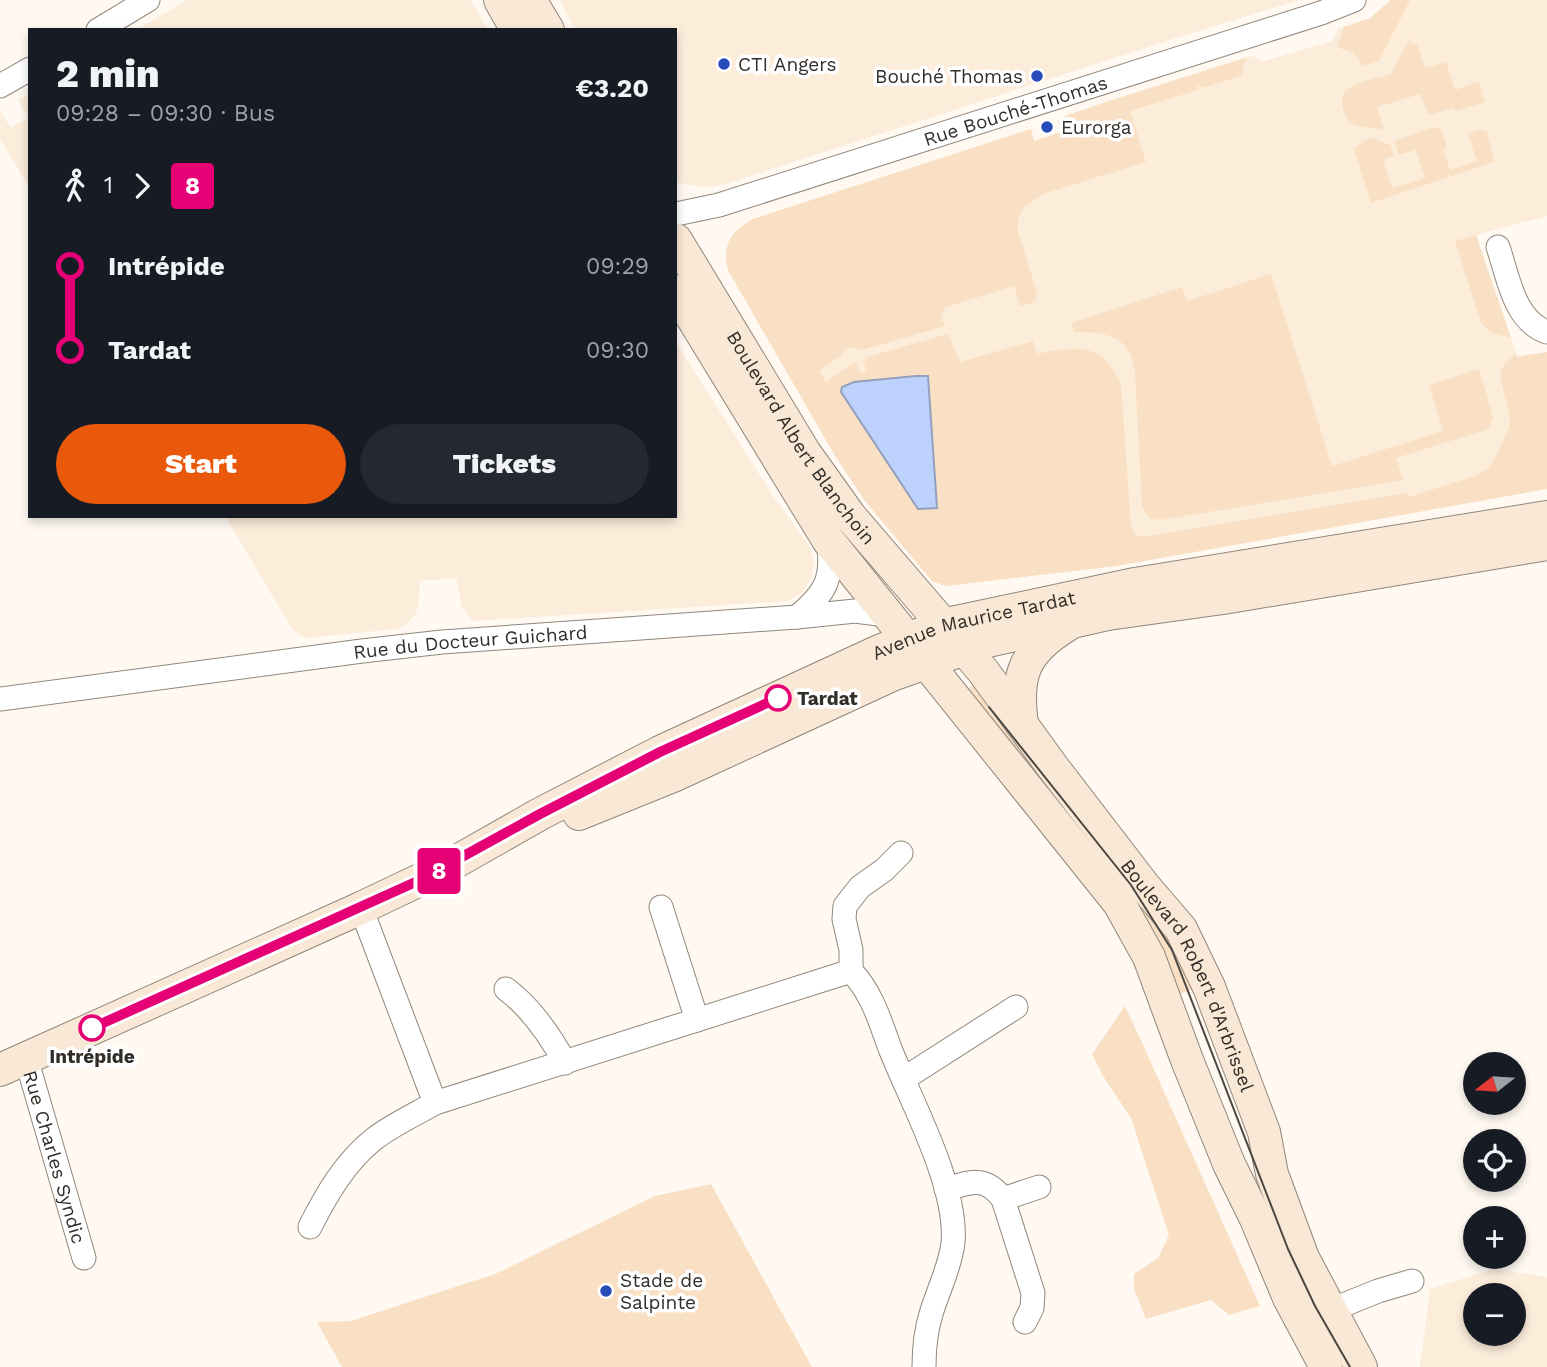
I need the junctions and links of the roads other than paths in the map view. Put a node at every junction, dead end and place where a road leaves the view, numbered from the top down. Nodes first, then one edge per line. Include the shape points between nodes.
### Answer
1 (148, 0) edge
2 (499, 0) edge
3 (530, 0) edge
4 (1353, 0) edge
5 (101, 28) edge
6 (516, 28) edge
7 (547, 28) edge
8 (28, 70) edge
9 (0, 86) edge
10 (677, 214) edge
11 (677, 242) edge
12 (1498, 247) dead end
13 (677, 293) edge
14 (1547, 332) edge
15 (1547, 517) edge
16 (828, 540) junction
17 (1547, 544) edge
18 (887, 613) junction
19 (797, 617) junction
20 (1071, 623) junction
21 (943, 625) junction
22 (964, 649) junction
23 (915, 650) junction
24 (0, 699) edge
25 (1022, 724) junction
26 (901, 853) dead end
27 (661, 907) dead end
28 (360, 908) junction
29 (851, 971) junction
30 (506, 989) dead end
31 (1016, 1007) dead end
32 (696, 1020) junction
33 (565, 1063) junction
34 (13, 1064) edge
35 (905, 1078) junction
36 (435, 1103) junction
37 (1040, 1187) dead end
38 (946, 1189) junction
39 (1003, 1199) junction
40 (310, 1227) dead end
41 (83, 1258) dead end
42 (1412, 1281) dead end
43 (1331, 1310) junction
44 (1025, 1322) dead end
45 (924, 1367) edge
46 (1326, 1367) edge
47 (1362, 1367) edge

1 - 5 street
2 - 6 street
3 - 7 street
4 - 10 street, Rue Bouché-Thomas via 719,205
8 - 9 street
11 - 21 street, Boulevard Albert Blanchoin via 805,453 850,516
12 - 14 street via 1524,316
13 - 16 street, Boulevard Albert Blanchoin
15 - 21 street, Avenue Maurice Tardat via 1135,584
16 - 18 street, Boulevard Albert Blanchoin
16 - 19 street via 826,587
17 - 20 street, Avenue Maurice Tardat
18 - 19 street, Rue du Docteur Guichard
18 - 21 street, Rue du Docteur Guichard
18 - 23 street, Boulevard Albert Blanchoin
19 - 24 street, Rue du Docteur Guichard via 442,642
20 - 22 street, Avenue Maurice Tardat
20 - 25 street via 1041,643 1026,663 1020,695
21 - 22 street, Boulevard Robert d'Arbrissel
21 - 23 street, Avenue Maurice Tardat
22 - 23 street, Avenue Maurice Tardat
22 - 25 street, Boulevard Robert d'Arbrissel
23 - 28 street, Avenue Maurice Tardat via 660,752 445,868
23 - 46 street, Boulevard Robert d'Arbrissel via 1130,919 1229,1164 1289,1298
25 - 43 street, Boulevard Robert d'Arbrissel via 1181,929 1209,987 1264,1132 1272,1174 1303,1258
26 - 29 street via 845,906
27 - 32 street
28 - 34 street, Avenue Maurice Tardat
28 - 36 street
29 - 32 street
29 - 35 street via 865,985
30 - 33 street via 537,1020
31 - 35 street
32 - 33 street
33 - 36 street
34 - 41 street, Rue Charles Syndic
35 - 38 street
36 - 40 street via 374,1139 346,1167
37 - 39 street
38 - 39 street via 982,1182 993,1186
38 - 45 street via 953,1241 930,1316
39 - 44 street via 1033,1293
42 - 43 street
43 - 47 street, Boulevard Robert d'Arbrissel

